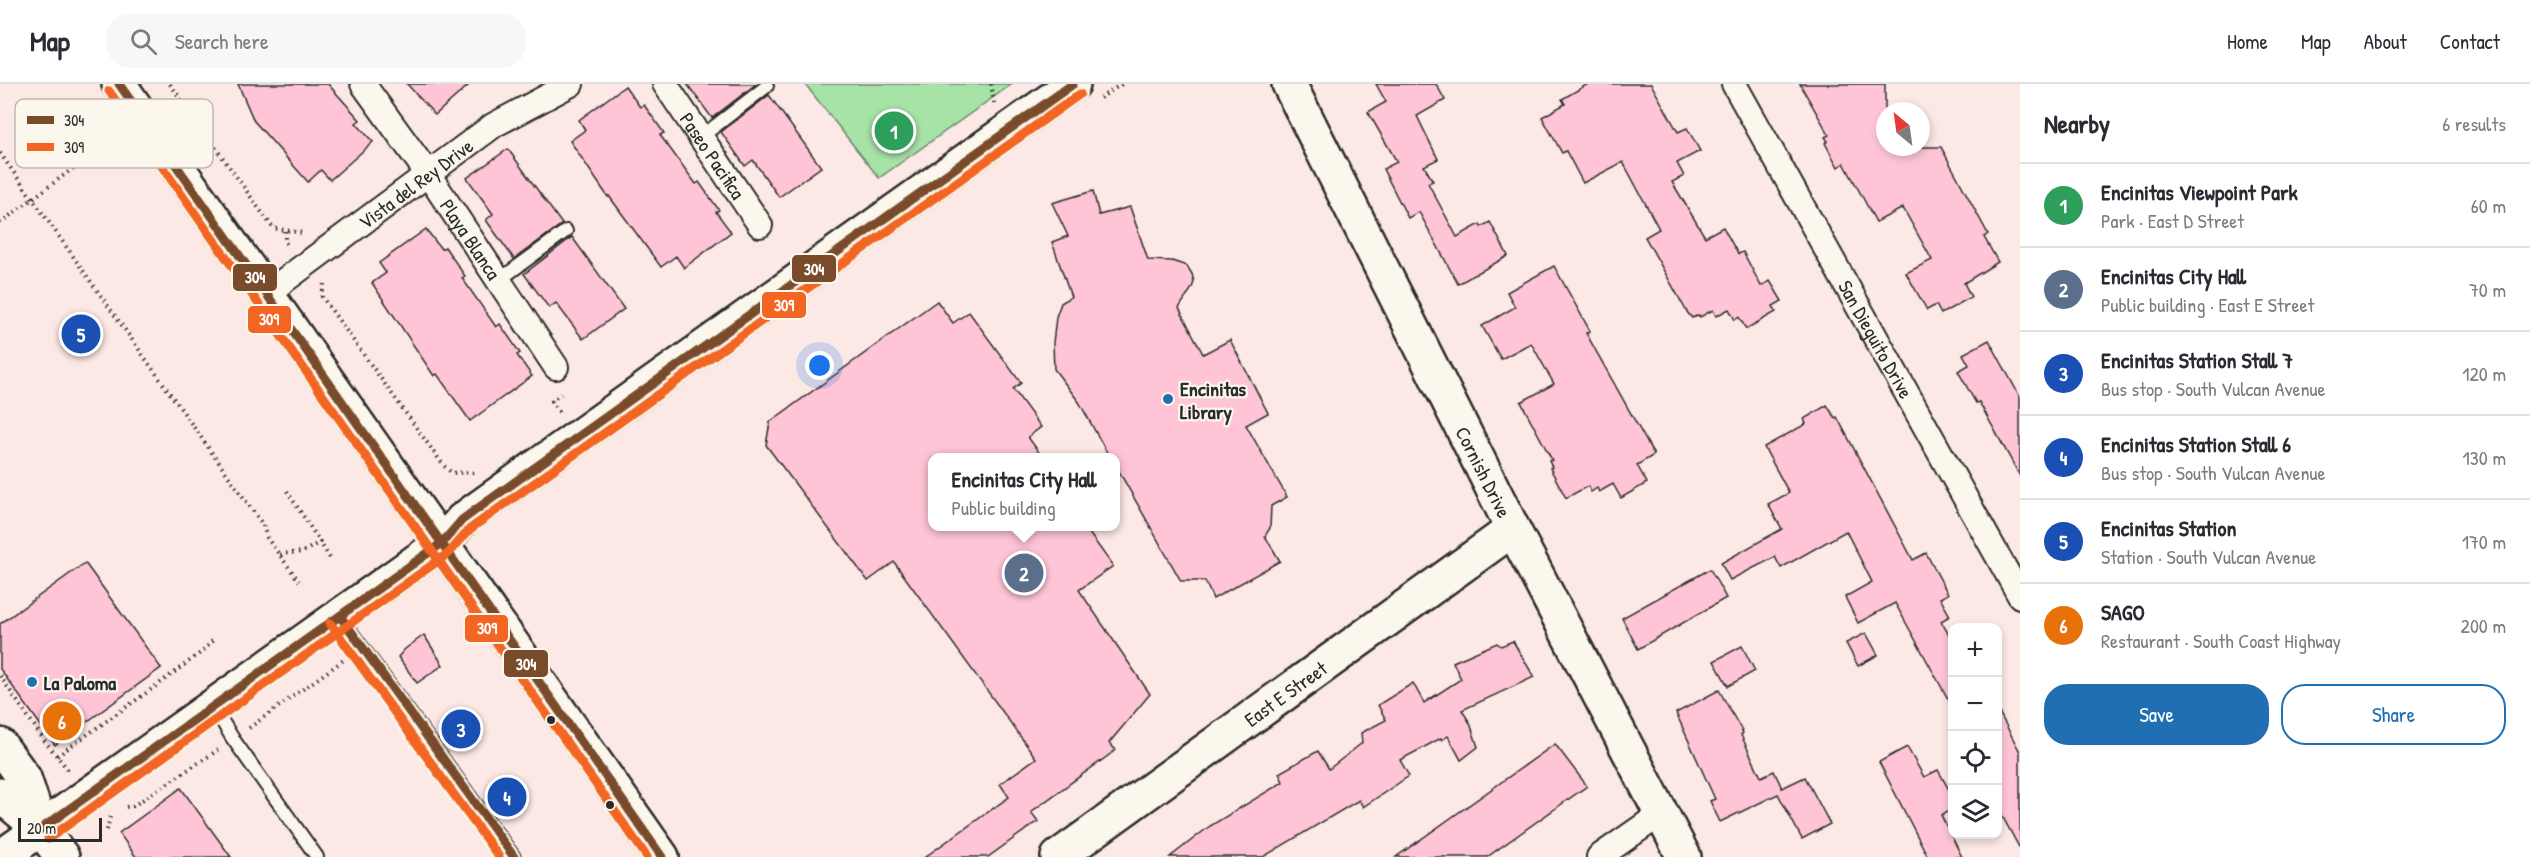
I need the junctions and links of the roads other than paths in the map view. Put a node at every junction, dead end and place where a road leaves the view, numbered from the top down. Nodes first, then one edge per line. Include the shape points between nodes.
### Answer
1 (118, 84) edge
2 (363, 84) edge
3 (571, 84) edge
4 (665, 84) edge
5 (1072, 84) edge
6 (1290, 84) edge
7 (1734, 84) edge
8 (767, 86) dead end
9 (129, 99) edge
10 (700, 137) junction
11 (177, 168) edge
12 (428, 174) junction
13 (760, 225) dead end
14 (566, 231) dead end
15 (498, 281) junction
16 (266, 294) junction
17 (556, 367) dead end
18 (1514, 529) junction
19 (442, 543) junction
20 (2020, 596) edge
21 (340, 616) junction
22 (213, 707) junction
23 (0, 745) edge
24 (0, 795) edge
25 (1662, 813) junction
26 (41, 829) junction
27 (2, 857) edge
28 (62, 857) edge
29 (317, 857) edge
30 (514, 857) edge
31 (662, 857) edge
32 (1058, 857) edge
33 (1599, 857) edge
34 (1684, 857) edge

1 - 9 street
2 - 12 street, Playa Blanca
3 - 12 street, Vista del Rey Drive via 494,125
4 - 10 street, Paseo Pacifica
5 - 19 street via 477,509
6 - 18 street, Cornish Drive
7 - 20 street, San Dieguito Drive
8 - 10 lane
10 - 13 street, Paseo Pacifica
11 - 16 street
12 - 15 street, Playa Blanca
12 - 16 street, Vista del Rey Drive
14 - 15 lane
15 - 17 street, Playa Blanca
16 - 19 street
18 - 25 street, Cornish Drive
18 - 32 street, East E Street
19 - 21 street
19 - 31 street
21 - 22 street
21 - 30 lane
22 - 26 street
22 - 29 lane
23 - 26 street via 24,778
24 - 26 street
25 - 33 street
25 - 34 street, Cornish Drive
26 - 27 street
26 - 28 street

